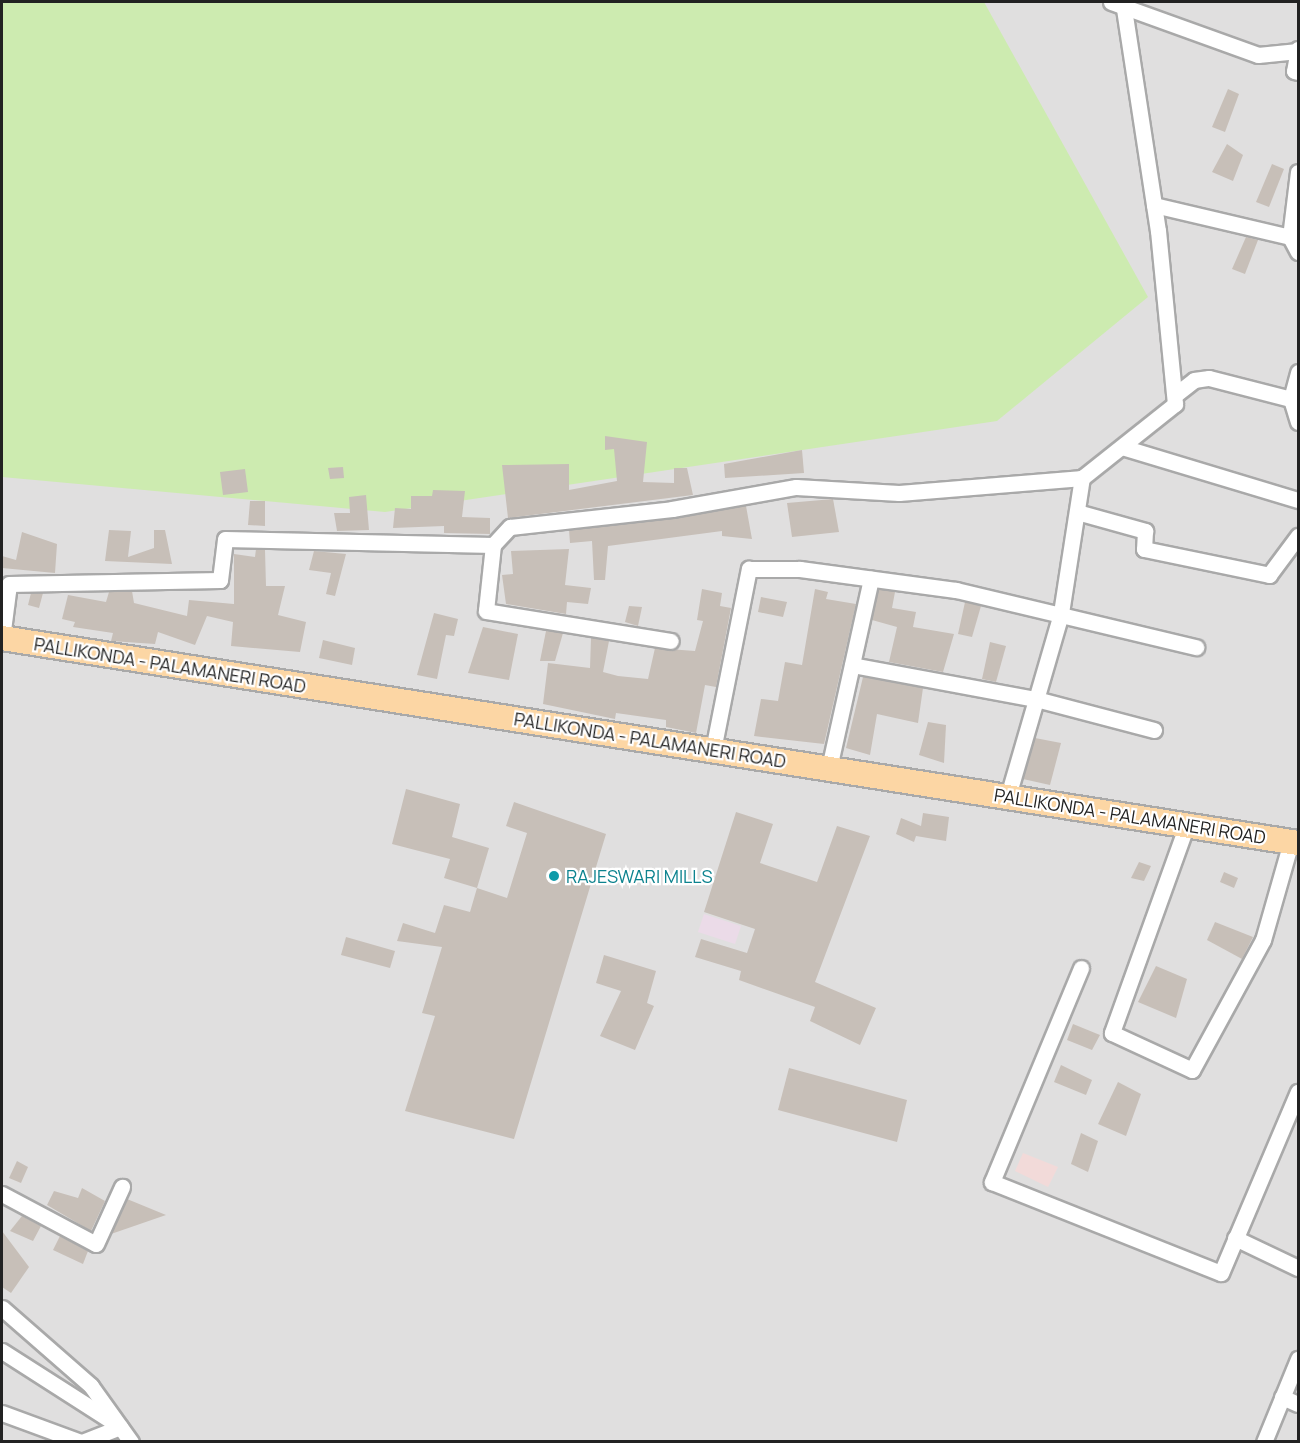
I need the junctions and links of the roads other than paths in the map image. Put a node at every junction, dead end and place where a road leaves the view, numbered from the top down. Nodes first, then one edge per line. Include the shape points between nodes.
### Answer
1 (1119, 2) edge
2 (1298, 50) edge
3 (1299, 72) edge
4 (1298, 169) edge
5 (1154, 205) junction
6 (1290, 237) junction
7 (1299, 252) edge
8 (1299, 372) edge
9 (1175, 395) junction
10 (1291, 399) junction
11 (1299, 422) edge
12 (1122, 447) junction
13 (1082, 478) junction
14 (1299, 500) edge
15 (1077, 512) junction
16 (1299, 536) edge
17 (493, 545) junction
18 (871, 579) junction
19 (1061, 614) junction
20 (2, 638) edge
21 (671, 641) dead end
22 (1196, 647) dead end
23 (852, 665) junction
24 (1036, 699) junction
25 (1154, 730) dead end
26 (713, 750) junction
27 (829, 768) junction
28 (1008, 796) junction
29 (1186, 827) junction
30 (1295, 842) edge
31 (1081, 968) dead end
32 (1299, 1092) edge
33 (122, 1188) dead end
34 (2, 1194) edge
35 (1235, 1238) junction
36 (1299, 1268) edge
37 (2, 1308) edge
38 (3, 1353) edge
39 (1299, 1359) edge
40 (1282, 1398) junction
41 (1299, 1404) edge
42 (2, 1413) edge
43 (120, 1427) junction
44 (81, 1442) edge
45 (131, 1442) edge
46 (1264, 1442) edge

1 - 2 street via 1258,55
1 - 5 street
2 - 3 street via 1294,71
4 - 6 street
5 - 6 street
5 - 9 street
6 - 7 street
8 - 10 street
9 - 10 street via 1194,380 1209,378
9 - 12 street via 1175,404
10 - 11 street
12 - 13 street
12 - 14 street
13 - 15 street
13 - 17 street via 899,493 796,487 672,509 510,527
15 - 16 street via 1145,531 1144,549 1269,575
15 - 19 street
17 - 20 street via 225,539 220,580 9,584
17 - 21 street via 486,611
18 - 19 street
18 - 23 street
18 - 26 street via 749,569
19 - 22 street
19 - 24 street
20 - 26 main road, PALLIKONDA - PALAMANERI ROAD
23 - 24 street
23 - 27 street
24 - 25 street
24 - 28 street
26 - 27 main road, PALLIKONDA - PALAMANERI ROAD
27 - 28 main road, PALLIKONDA - PALAMANERI ROAD
28 - 29 main road, PALLIKONDA - PALAMANERI ROAD
29 - 30 main road, PALLIKONDA - PALAMANERI ROAD
29 - 30 street via 1112,1033 1192,1070 1263,940
31 - 35 street via 992,1182 1221,1273
32 - 35 street
33 - 34 street via 96,1244
35 - 36 street
37 - 43 street via 91,1386
38 - 43 street
39 - 40 street
40 - 41 street
40 - 46 street
42 - 44 street
43 - 44 street
43 - 45 street

